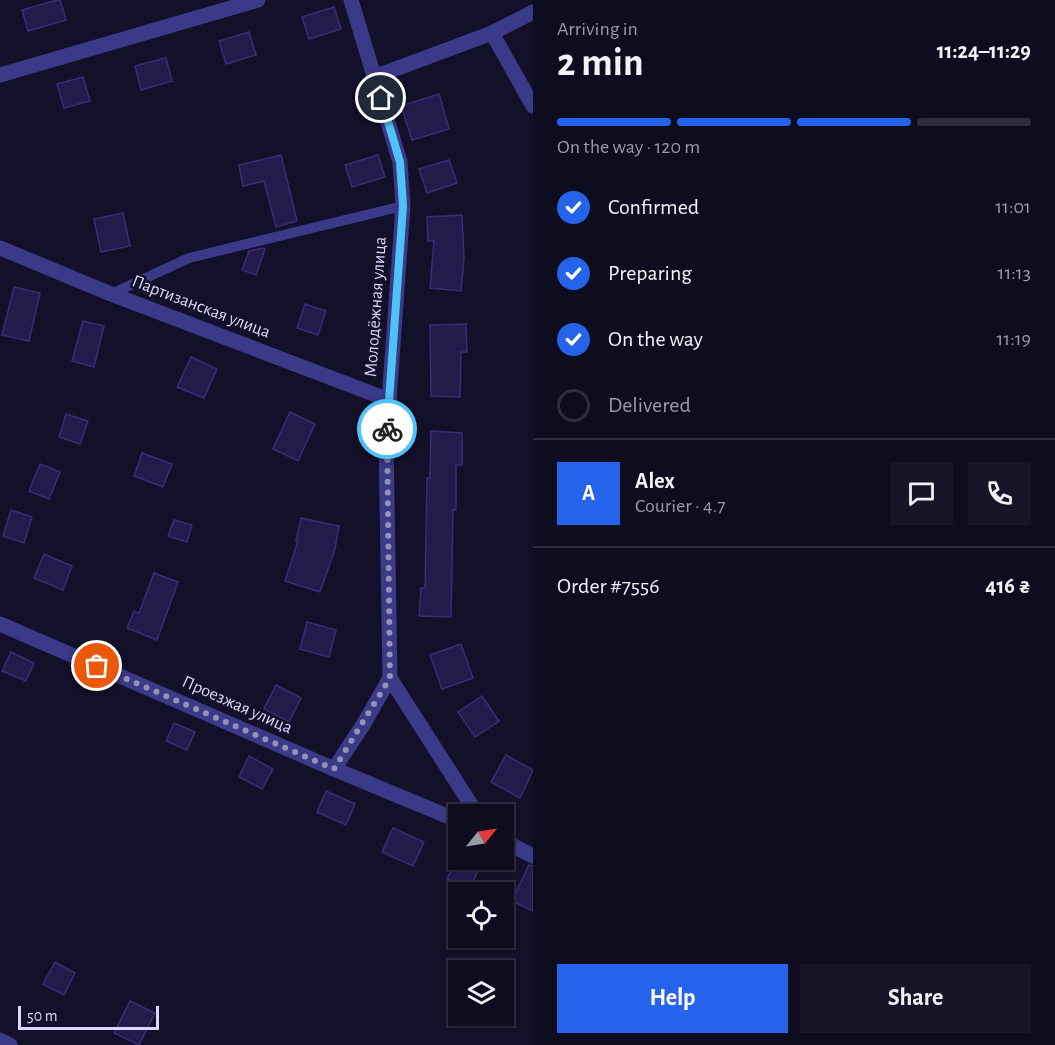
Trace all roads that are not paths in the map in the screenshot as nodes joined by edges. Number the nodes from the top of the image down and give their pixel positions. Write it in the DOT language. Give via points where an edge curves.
graph roads {
  1 [pos="258,0"];
  2 [pos="351,0"];
  3 [pos="533,12"];
  4 [pos="492,33"];
  5 [pos="0,75"];
  6 [pos="374,77"];
  7 [pos="533,106"];
  8 [pos="403,206"];
  9 [pos="0,248"];
  10 [pos="111,294"];
  11 [pos="389,400"];
  12 [pos="0,624"];
  13 [pos="390,678"];
  14 [pos="334,769"];
  15 [pos="471,804"];
  16 [pos="448,816"];
  17 [pos="514,846"];
  18 [pos="533,856"];
  19 [pos="0,1040"];
  20 [pos="10,1045"];
  1 -- 5 [label="street"];
  2 -- 6 [label="street, Молодёжная улица"];
  3 -- 4 [label="street"];
  4 -- 6 [label="street"];
  4 -- 7 [label="street"];
  6 -- 8 [label="street, Молодёжная улица" via="400,162"];
  8 -- 10 [label="lane" via="189,258"];
  8 -- 11 [label="street, Молодёжная улица"];
  9 -- 10 [label="street, Партизанская улица"];
  10 -- 11 [label="street, Партизанская улица"];
  11 -- 13 [label="street, Молодёжная улица" via="386,442"];
  12 -- 14 [label="street, Проезжая улица"];
  13 -- 14 [label="street"];
  13 -- 15 [label="street"];
  14 -- 16 [label="street, Проезжая улица"];
  17 -- 18 [label="street"];
  19 -- 20 [label="street"];
}
